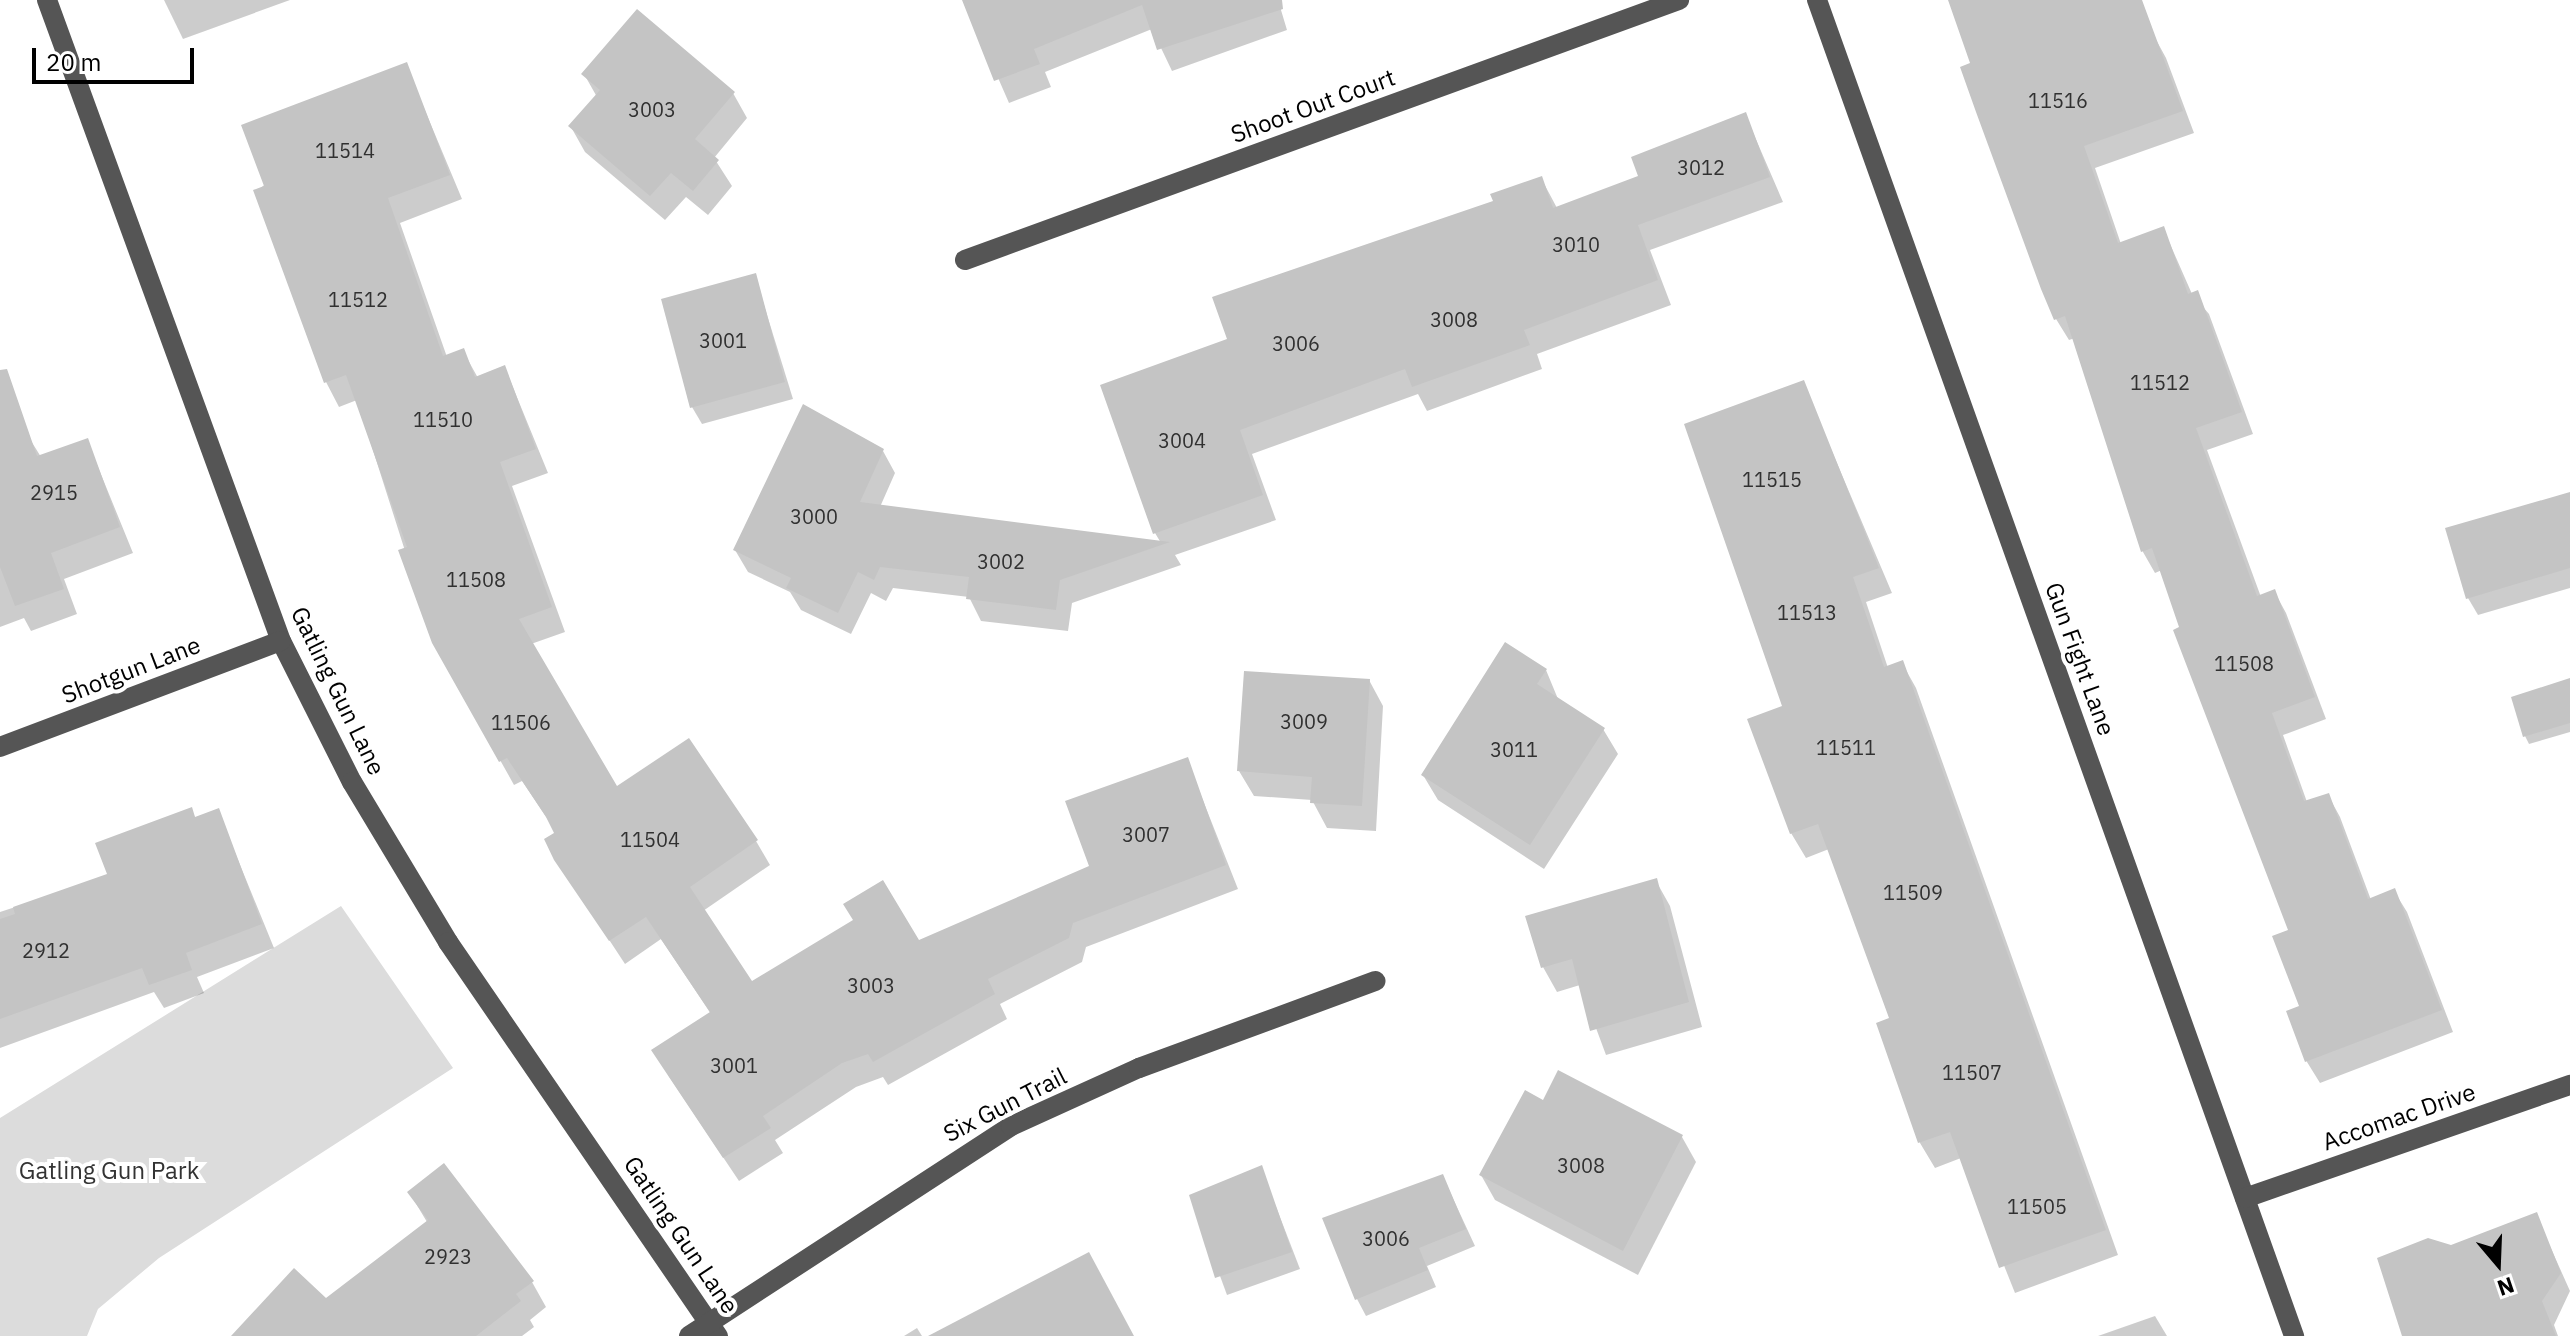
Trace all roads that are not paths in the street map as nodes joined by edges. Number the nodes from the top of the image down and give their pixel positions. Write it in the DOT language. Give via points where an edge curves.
graph roads {
  1 [pos="47,0"];
  2 [pos="1679,0"];
  3 [pos="1817,0"];
  4 [pos="965,260"];
  5 [pos="281,641"];
  6 [pos="0,747"];
  7 [pos="1376,981"];
  8 [pos="2570,1085"];
  9 [pos="2245,1198"];
  10 [pos="713,1328"];
  11 [pos="689,1336"];
  12 [pos="2294,1336"];
  1 -- 5 [label="street, Gatling Gun Lane"];
  2 -- 4 [label="street, Shoot Out Court"];
  3 -- 9 [label="street, Gun Fight Lane"];
  5 -- 6 [label="street, Shotgun Lane"];
  5 -- 10 [label="street, Gatling Gun Lane" via="352,782 448,942"];
  7 -- 10 [label="street, Six Gun Trail" via="1139,1068 1011,1126"];
  8 -- 9 [label="street, Accomac Drive"];
  9 -- 12 [label="street, Gun Fight Lane"];
  10 -- 11 [label="street, Six Gun Trail"];
}
